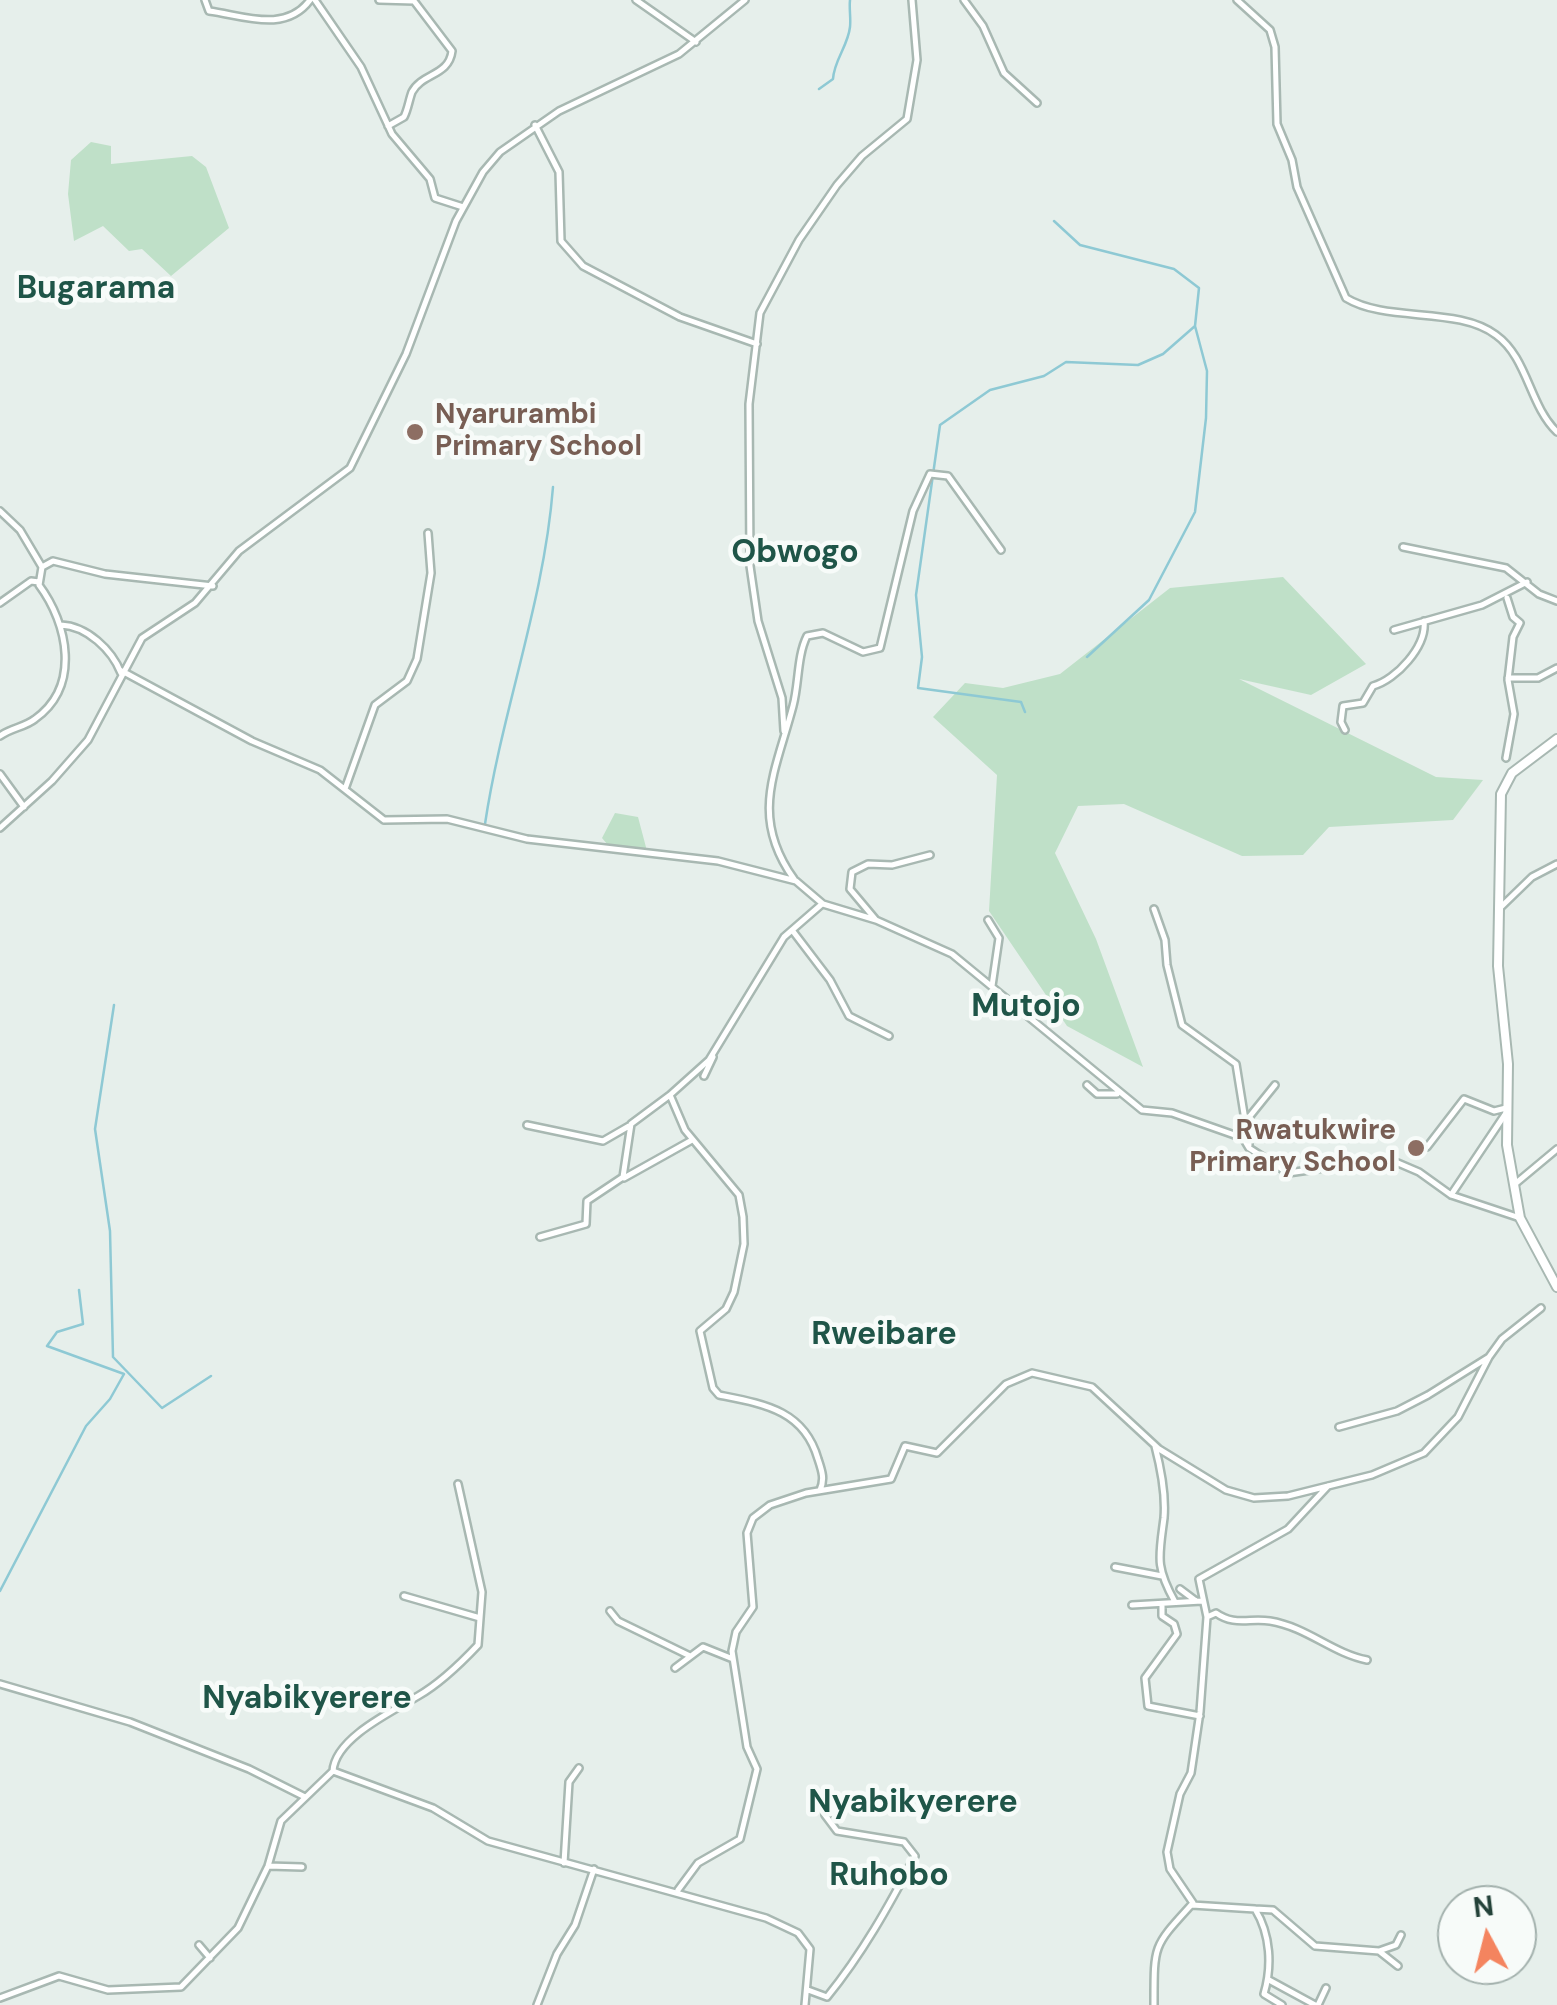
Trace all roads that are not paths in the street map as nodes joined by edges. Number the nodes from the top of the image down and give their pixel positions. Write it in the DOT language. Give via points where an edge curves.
graph roads {
  1 [pos="205,0"];
  2 [pos="312,0"];
  3 [pos="378,0"];
  4 [pos="636,0"];
  5 [pos="745,0"];
  6 [pos="912,0"];
  7 [pos="964,0"];
  8 [pos="1237,0"];
  9 [pos="696,42"];
  10 [pos="1036,103"];
  11 [pos="535,125"];
  12 [pos="388,126"];
  13 [pos="463,207"];
  14 [pos="757,344"];
  15 [pos="1557,432"];
  16 [pos="0,511"];
  17 [pos="428,532"];
  18 [pos="1403,546"];
  19 [pos="1001,550"];
  20 [pos="42,567"];
  21 [pos="40,582"];
  22 [pos="1527,582"];
  23 [pos="213,586"];
  24 [pos="1508,598"];
  25 [pos="1557,600"];
  26 [pos="0,604"];
  27 [pos="1424,620"];
  28 [pos="61,625"];
  29 [pos="1394,630"];
  30 [pos="1557,668"];
  31 [pos="122,673"];
  32 [pos="1508,678"];
  33 [pos="1344,730"];
  34 [pos="784,731"];
  35 [pos="0,736"];
  36 [pos="1557,739"];
  37 [pos="1506,758"];
  38 [pos="0,774"];
  39 [pos="346,789"];
  40 [pos="24,808"];
  41 [pos="0,828"];
  42 [pos="930,856"];
  43 [pos="1557,864"];
  44 [pos="796,881"];
  45 [pos="823,904"];
  46 [pos="1154,909"];
  47 [pos="1499,910"];
  48 [pos="876,920"];
  49 [pos="988,920"];
  50 [pos="792,930"];
  51 [pos="992,986"];
  52 [pos="890,1036"];
  53 [pos="712,1056"];
  54 [pos="704,1076"];
  55 [pos="1087,1085"];
  56 [pos="1275,1085"];
  57 [pos="1120,1094"];
  58 [pos="670,1095"];
  59 [pos="1509,1106"];
  60 [pos="1246,1121"];
  61 [pos="528,1124"];
  62 [pos="631,1124"];
  63 [pos="694,1140"];
  64 [pos="1427,1146"];
  65 [pos="1249,1148"];
  66 [pos="1557,1149"];
  67 [pos="621,1179"];
  68 [pos="1513,1186"];
  69 [pos="1452,1196"];
  70 [pos="1520,1218"];
  71 [pos="540,1237"];
  72 [pos="1557,1287"];
  73 [pos="1541,1308"];
  74 [pos="1489,1357"];
  75 [pos="1339,1428"];
  76 [pos="1155,1445"];
  77 [pos="458,1484"];
  78 [pos="1329,1486"];
  79 [pos="818,1492"];
  80 [pos="1115,1566"];
  81 [pos="1162,1576"];
  82 [pos="1180,1588"];
  83 [pos="404,1596"];
  84 [pos="1199,1601"];
  85 [pos="1175,1602"];
  86 [pos="1162,1604"];
  87 [pos="1132,1605"];
  88 [pos="610,1611"];
  89 [pos="1207,1616"];
  90 [pos="480,1618"];
  91 [pos="690,1656"];
  92 [pos="733,1658"];
  93 [pos="1368,1660"];
  94 [pos="676,1668"];
  95 [pos="0,1684"];
  96 [pos="1200,1716"];
  97 [pos="578,1768"];
  98 [pos="332,1771"];
  99 [pos="304,1797"];
  100 [pos="825,1816"];
  101 [pos="564,1863"];
  102 [pos="268,1866"];
  103 [pos="302,1867"];
  104 [pos="594,1869"];
  105 [pos="678,1890"];
  106 [pos="1192,1905"];
  107 [pos="1255,1910"];
  108 [pos="1401,1935"];
  109 [pos="199,1945"];
  110 [pos="1379,1951"];
  111 [pos="210,1958"];
  112 [pos="1398,1966"];
  113 [pos="1269,1980"];
  114 [pos="1326,1988"];
  115 [pos="808,1990"];
  116 [pos="0,1998"];
  117 [pos="537,2005"];
  118 [pos="806,2005"];
  119 [pos="1154,2005"];
  120 [pos="1282,2005"];
  121 [pos="1317,2005"];
  1 -- 2 [label="street" via="210,11 258,22"];
  2 -- 12 [label="street" via="361,67"];
  3 -- 12 [label="street" via="414,1 452,51 436,76 416,87 404,117"];
  4 -- 9 [label="street"];
  5 -- 9 [label="street"];
  6 -- 14 [label="street" via="917,60 907,119 862,156 815,215 764,303"];
  7 -- 10 [label="street" via="1004,73"];
  8 -- 15 [label="street" via="1270,30 1277,124 1296,186 1346,298 1493,332 1511,346"];
  9 -- 11 [label="street"];
  11 -- 13 [label="street" via="500,152"];
  11 -- 14 [label="street" via="559,172 561,241 583,266 680,317"];
  12 -- 13 [label="street" via="430,179 438,202"];
  13 -- 23 [label="street" via="406,354 350,468 239,551"];
  14 -- 34 [label="street" via="749,404 750,566"];
  16 -- 20 [label="street"];
  17 -- 39 [label="street" via="431,573 417,659 407,681 375,705"];
  18 -- 22 [label="street" via="1506,568"];
  19 -- 34 [label="street" via="948,476 928,476 913,511 883,642 863,652 823,633 807,636"];
  20 -- 21 [label="street"];
  20 -- 23 [label="street" via="53,561"];
  21 -- 26 [label="street" via="30,581"];
  21 -- 28 [label="street"];
  22 -- 25 [label="street"];
  22 -- 27 [label="street" via="1482,604"];
  23 -- 31 [label="street" via="154,626"];
  24 -- 32 [label="street" via="1520,623"];
  27 -- 29 [label="street"];
  27 -- 33 [label="street" via="1418,649 1389,681 1373,686 1363,703 1344,706"];
  28 -- 31 [label="street" via="78,628 104,647"];
  28 -- 35 [label="street" via="61,686 33,722"];
  30 -- 32 [label="street" via="1538,678"];
  31 -- 39 [label="street"];
  31 -- 40 [label="street" via="88,740"];
  32 -- 37 [label="street" via="1514,714"];
  34 -- 44 [label="street" via="770,784 770,828 779,858"];
  36 -- 47 [label="street" via="1503,785"];
  38 -- 40 [label="street"];
  39 -- 44 [label="street" via="370,813 394,822 448,819 508,836 718,862"];
  40 -- 41 [label="street"];
  42 -- 48 [label="street" via="852,872 850,889"];
  43 -- 47 [label="street" via="1524,882"];
  44 -- 45 [label="street"];
  45 -- 48 [label="street"];
  45 -- 50 [label="street"];
  46 -- 60 [label="street" via="1182,1025 1236,1064"];
  47 -- 59 [label="street"];
  48 -- 51 [label="street" via="952,954"];
  49 -- 51 [label="street" via="999,938"];
  50 -- 52 [label="street" via="848,1016"];
  50 -- 53 [label="street"];
  51 -- 57 [label="street"];
  53 -- 54 [label="street"];
  53 -- 58 [label="street"];
  55 -- 57 [label="street" via="1097,1094"];
  56 -- 60 [label="street"];
  57 -- 65 [label="street" via="1142,1110 1242,1138"];
  58 -- 62 [label="street"];
  58 -- 63 [label="street"];
  59 -- 64 [label="street" via="1494,1111 1464,1099"];
  59 -- 68 [label="street"];
  59 -- 69 [label="street"];
  60 -- 65 [label="street"];
  61 -- 62 [label="street" via="604,1141"];
  62 -- 67 [label="street"];
  63 -- 67 [label="street"];
  63 -- 79 [label="street" via="739,1196 744,1217 734,1292 726,1309 700,1331 713,1388 800,1422 822,1472"];
  65 -- 69 [label="street" via="1288,1173 1398,1163"];
  66 -- 68 [label="street"];
  67 -- 71 [label="street" via="587,1201 582,1227"];
  68 -- 70 [label="street"];
  69 -- 70 [label="street"];
  70 -- 72 [label="street"];
  73 -- 74 [label="street"];
  74 -- 75 [label="street" via="1397,1410"];
  74 -- 78 [label="street" via="1458,1417 1428,1450 1399,1466"];
  76 -- 78 [label="street" via="1246,1497"];
  76 -- 79 [label="street" via="1092,1387 1024,1373 936,1453 909,1444 891,1479"];
  76 -- 81 [label="street" via="1163,1474 1157,1548"];
  77 -- 90 [label="street" via="482,1592"];
  78 -- 84 [label="street" via="1288,1529 1201,1575"];
  79 -- 92 [label="street" via="770,1505 753,1518 747,1532 753,1607 736,1632"];
  80 -- 81 [label="street"];
  81 -- 85 [label="street"];
  82 -- 84 [label="street"];
  83 -- 90 [label="street"];
  84 -- 85 [label="street"];
  84 -- 89 [label="street"];
  85 -- 86 [label="street"];
  86 -- 87 [label="street"];
  86 -- 96 [label="street" via="1162,1616 1177,1634 1145,1678 1148,1706"];
  88 -- 91 [label="street"];
  89 -- 93 [label="street" via="1271,1621 1342,1655"];
  89 -- 96 [label="street"];
  90 -- 98 [label="street" via="477,1648 420,1695 382,1714 336,1758"];
  91 -- 92 [label="street" via="703,1647"];
  91 -- 94 [label="street"];
  92 -- 105 [label="street" via="756,1774 740,1838 698,1863"];
  95 -- 99 [label="street" via="130,1722"];
  96 -- 106 [label="street" via="1191,1773 1166,1852"];
  97 -- 101 [label="street" via="569,1782"];
  98 -- 99 [label="street"];
  98 -- 101 [label="street" via="433,1808 488,1841"];
  99 -- 102 [label="street" via="281,1821"];
  100 -- 115 [label="street" via="836,1830 904,1842 915,1856 849,1970 826,1998"];
  101 -- 104 [label="street"];
  102 -- 103 [label="street"];
  102 -- 111 [label="street" via="238,1928"];
  104 -- 105 [label="street"];
  104 -- 117 [label="street"];
  105 -- 115 [label="street" via="798,1934 810,1949"];
  106 -- 107 [label="street"];
  106 -- 119 [label="street" via="1157,1945"];
  107 -- 110 [label="street" via="1273,1910 1314,1946"];
  107 -- 113 [label="street" via="1268,1938"];
  108 -- 110 [label="street" via="1396,1945"];
  109 -- 111 [label="street"];
  110 -- 112 [label="street"];
  111 -- 116 [label="street" via="181,1986 108,1990 59,1976"];
  113 -- 120 [label="street" via="1264,1994"];
  113 -- 121 [label="street"];
  114 -- 121 [label="street"];
  115 -- 118 [label="street"];
}
